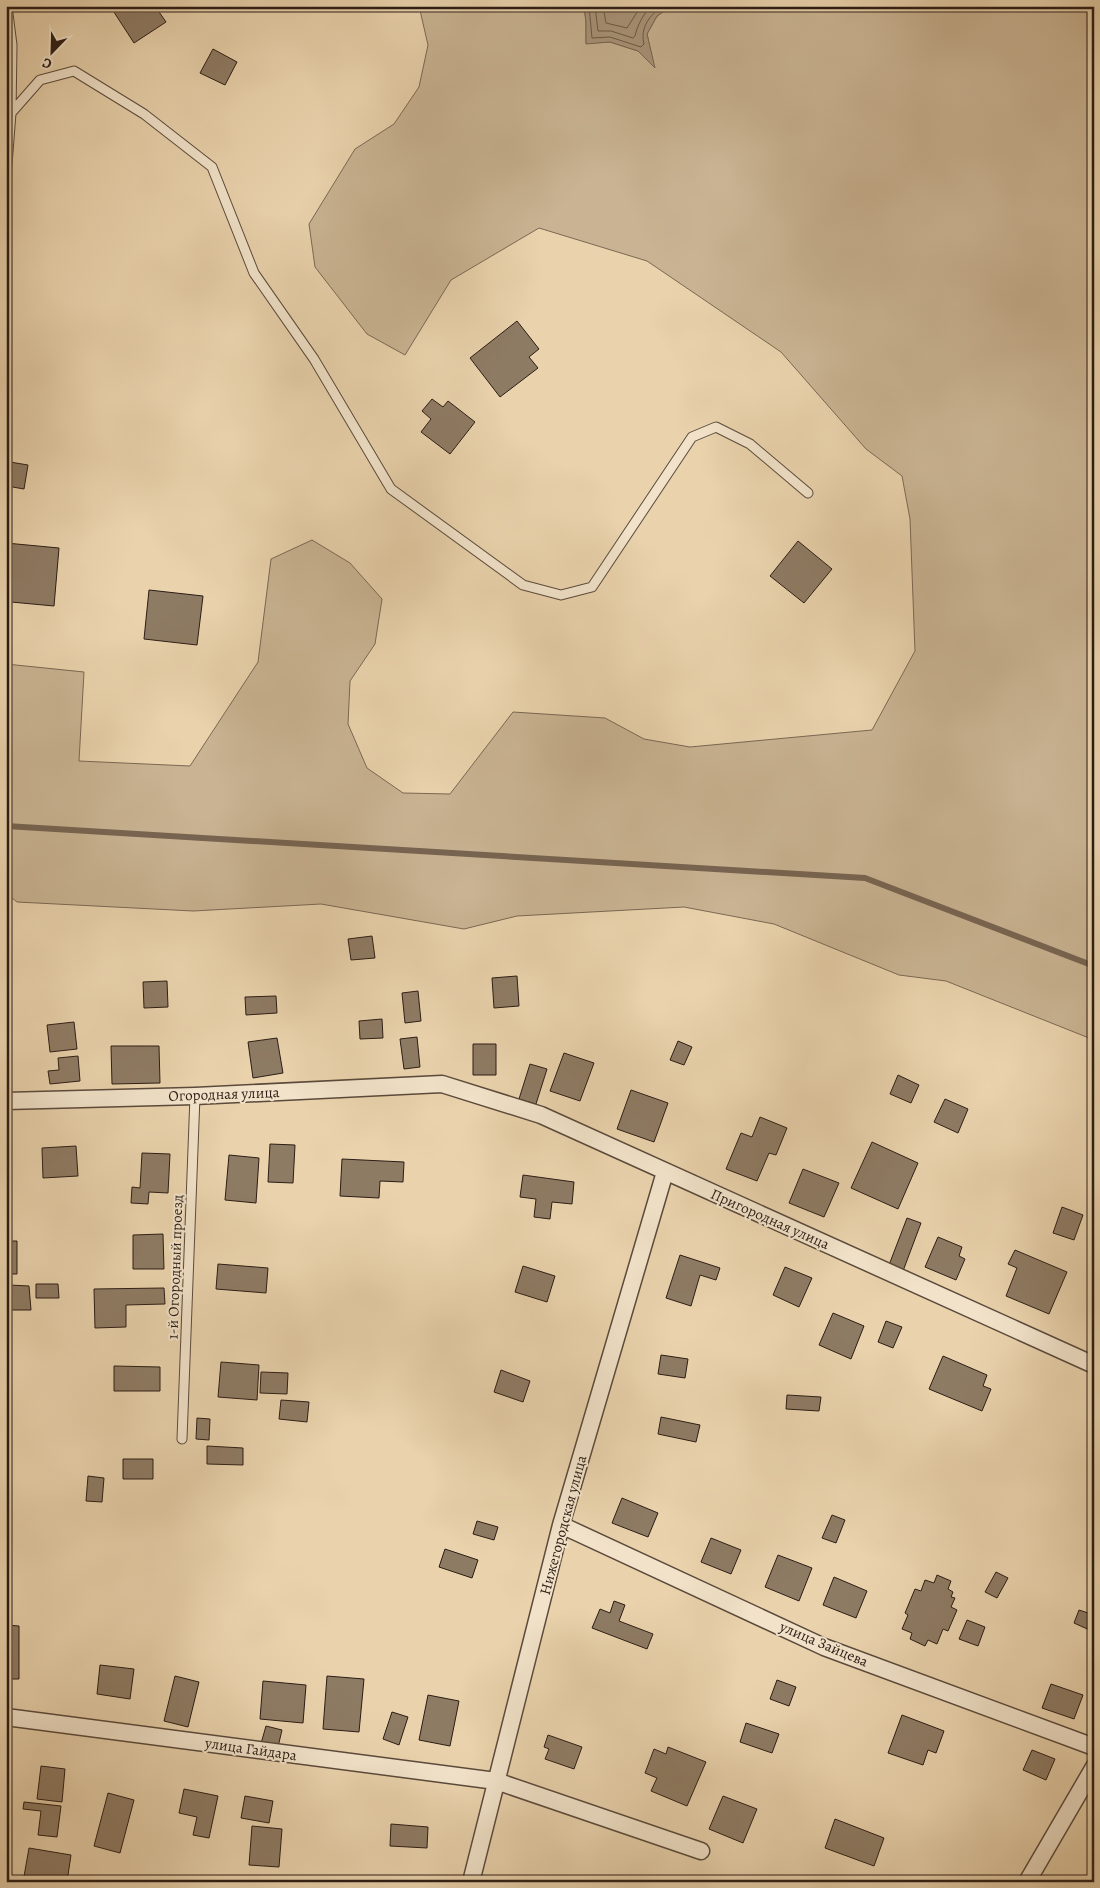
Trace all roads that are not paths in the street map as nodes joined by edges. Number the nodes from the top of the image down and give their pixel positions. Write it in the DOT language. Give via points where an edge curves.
graph roads {
  1 [pos="7,6"];
  2 [pos="11,113"];
  3 [pos="6,178"];
  4 [pos="808,492"];
  5 [pos="442,1084"];
  6 [pos="195,1096"];
  7 [pos="6,1101"];
  8 [pos="664,1172"];
  9 [pos="1094,1365"];
  10 [pos="182,1438"];
  11 [pos="561,1525"];
  12 [pos="6,1717"];
  13 [pos="1094,1746"];
  14 [pos="1094,1767"];
  15 [pos="496,1781"];
  16 [pos="701,1851"];
  17 [pos="471,1882"];
  18 [pos="1027,1882"];
  1 -- 2 [label="lane" via="12,46"];
  2 -- 3 [label="lane"];
  2 -- 4 [label="lane" via="40,80 74,71 144,114 212,167 254,273 314,359 391,489 523,585 561,595 592,588 692,437 716,427 750,444"];
  5 -- 6 [label="street, Огородная улица"];
  5 -- 8 [label="street, Пригородная улица" via="541,1115"];
  6 -- 7 [label="street, Огородная улица"];
  6 -- 10 [label="lane, 1-й Огородный проезд"];
  8 -- 9 [label="street, Пригородная улица"];
  8 -- 11 [label="street, Нижегородская улица"];
  11 -- 13 [label="street, улица Зайцева" via="824,1647"];
  11 -- 15 [label="street, Нижегородская улица"];
  12 -- 15 [label="street, улица Гайдара"];
  14 -- 18 [label="street"];
  15 -- 16 [label="street, улица Гайдара"];
  15 -- 17 [label="street, Нижегородская улица"];
}
